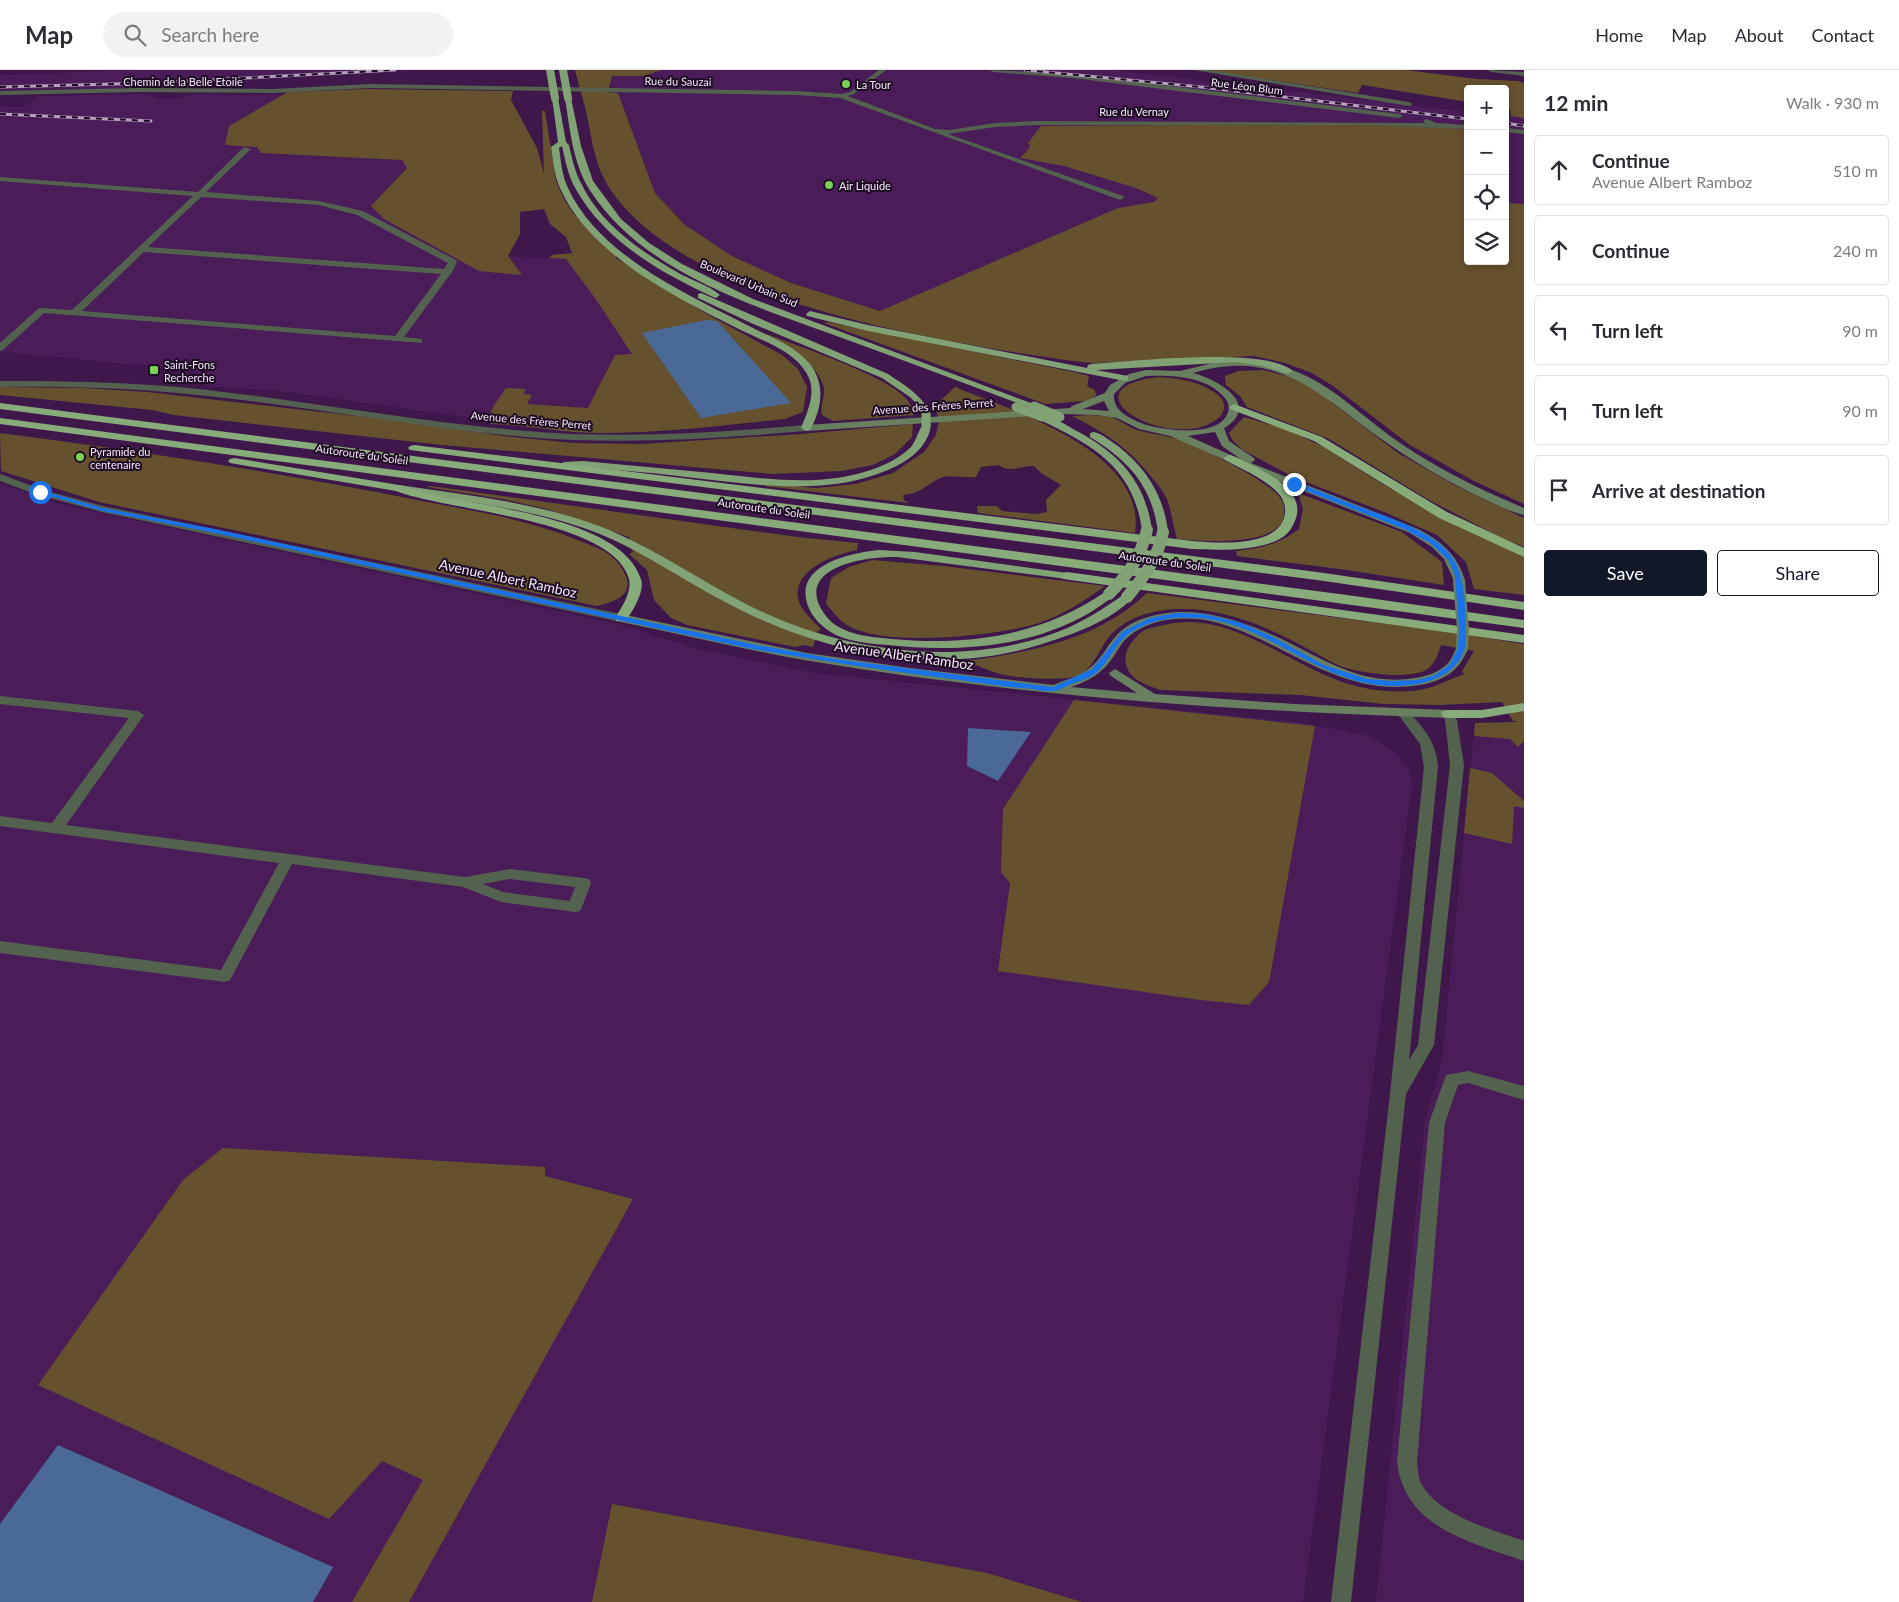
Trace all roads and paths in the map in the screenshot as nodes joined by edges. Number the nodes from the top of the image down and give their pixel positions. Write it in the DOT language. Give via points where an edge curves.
graph roads {
  1 [pos="550,70"];
  2 [pos="563,70"];
  3 [pos="884,70"];
  4 [pos="993,70"];
  5 [pos="1197,70"];
  6 [pos="1491,70"];
  7 [pos="1524,74"];
  8 [pos="516,87"];
  9 [pos="0,93"];
  10 [pos="841,96"];
  11 [pos="1409,104"];
  12 [pos="1434,125"];
  13 [pos="1464,127"];
  14 [pos="1509,130"];
  15 [pos="934,132"];
  16 [pos="1524,132"];
  17 [pos="562,143"];
  18 [pos="247,149"];
  19 [pos="0,179"];
  20 [pos="200,193"];
  21 [pos="1120,198"];
  22 [pos="141,249"];
  23 [pos="448,272"];
  24 [pos="717,285"];
  25 [pos="74,313"];
  26 [pos="398,339"];
  27 [pos="418,341"];
  28 [pos="0,348"];
  29 [pos="1231,365"];
  30 [pos="1056,366"];
  31 [pos="1288,371"];
  32 [pos="1180,374"];
  33 [pos="1125,378"];
  34 [pos="0,384"];
  35 [pos="1215,385"];
  36 [pos="1109,394"];
  37 [pos="0,406"];
  38 [pos="1234,407"];
  39 [pos="1061,414"];
  40 [pos="1121,416"];
  41 [pos="1042,417"];
  42 [pos="0,421"];
  43 [pos="132,421"];
  44 [pos="1219,427"];
  45 [pos="806,428"];
  46 [pos="1172,433"];
  47 [pos="124,437"];
  48 [pos="1229,458"];
  49 [pos="564,465"];
  50 [pos="1274,475"];
  51 [pos="0,477"];
  52 [pos="399,488"];
  53 [pos="1524,512"];
  54 [pos="1147,530"];
  55 [pos="1524,553"];
  56 [pos="1067,576"];
  57 [pos="1524,606"];
  58 [pos="620,618"];
  59 [pos="1524,624"];
  60 [pos="1524,639"];
  61 [pos="1111,652"];
  62 [pos="1094,671"];
  63 [pos="1115,673"];
  64 [pos="1054,689"];
  65 [pos="1094,692"];
  66 [pos="1107,694"];
  67 [pos="1152,697"];
  68 [pos="0,700"];
  69 [pos="1524,707"];
  70 [pos="1403,713"];
  71 [pos="1448,714"];
  72 [pos="0,822"];
  73 [pos="56,828"];
  74 [pos="288,859"];
  75 [pos="465,882"];
  76 [pos="0,947"];
  77 [pos="1524,1093"];
  78 [pos="1398,1094"];
  79 [pos="1524,1551"];
  80 [pos="1341,1602"];
  1 -- 17 [label="highway, bridge"];
  2 -- 24 [label="highway, Boulevard Urbain Sud, bridge" via="582,163 590,184 602,201 642,240"];
  3 -- 10 [label="street" via="852,94"];
  4 -- 12 [label="street, Rue Léon Blum" via="1072,76 1418,118"];
  5 -- 11 [label="street"];
  6 -- 7 [label="street"];
  8 -- 9 [label="street, Chemin de la Belle Etoile" via="370,83 273,91"];
  8 -- 10 [label="street, Rue du Sauzai"];
  10 -- 15 [label="street, Rue du Vernay"];
  12 -- 13 [label="street, Rue Léon Blum"];
  12 -- 15 [label="street, Rue du Vernay" via="1359,122 1037,123"];
  14 -- 16 [label="street"];
  15 -- 21 [label="street"];
  17 -- 41 [label="highway, bridge" via="578,186 597,212 630,244 669,270 754,310"];
  17 -- 45 [label="highway" via="555,147 564,187 583,217 607,242 654,277 776,343 807,368 816,390"];
  17 -- 49 [label="highway" via="565,169 579,199 630,252 704,298 893,380 917,399 926,420 924,435 914,450 893,464 861,476 828,481 775,481"];
  18 -- 20 [label="street"];
  19 -- 20 [label="street"];
  20 -- 22 [label="street"];
  20 -- 23 [label="street" via="318,203 360,213 454,262"];
  22 -- 23 [label="street"];
  22 -- 25 [label="street"];
  23 -- 26 [label="street"];
  24 -- 30 [label="highway" via="833,320"];
  24 -- 39 [label="highway, Boulevard Urbain Sud, bridge" via="773,309"];
  25 -- 26 [label="street"];
  25 -- 28 [label="street" via="42,310"];
  26 -- 27 [label="street"];
  29 -- 31 [label="main road" via="1256,365"];
  29 -- 32 [label="main road"];
  29 -- 35 [label="main road" via="1217,374"];
  30 -- 31 [label="highway" via="1236,359 1265,363"];
  30 -- 33 [label="highway"];
  31 -- 53 [label="main road" via="1309,379 1418,459 1478,492"];
  32 -- 33 [label="main road" via="1146,373"];
  32 -- 35 [label="main road"];
  33 -- 36 [label="main road" via="1112,387"];
  34 -- 45 [label="street, Avenue des Frères Perret" via="152,387 498,431 563,436 668,437"];
  35 -- 38 [label="main road" via="1228,396"];
  36 -- 39 [label="main road"];
  36 -- 40 [label="main road" via="1111,406"];
  37 -- 43 [label="highway, Autoroute du Soleil"];
  38 -- 44 [label="main road" via="1231,418"];
  38 -- 55 [label="highway" via="1318,439 1444,515"];
  39 -- 40 [label="main road" via="1090,412"];
  39 -- 45 [label="main road, Avenue des Frères Perret"];
  39 -- 52 [label="highway, Boulevard Urbain Sud, bridge" via="1118,450 1146,480 1160,511 1163,532 1159,551 1150,569 1127,596 1105,614 1057,636 982,652 930,654 863,649 822,639 772,621 719,595 647,552 576,522 504,504"];
  40 -- 46 [label="main road" via="1140,426"];
  41 -- 54 [label="highway" via="1091,443 1124,472 1143,502"];
  42 -- 47 [label="highway, Autoroute du Soleil"];
  43 -- 49 [label="highway" via="165,419"];
  43 -- 57 [label="highway, Autoroute du Soleil"];
  44 -- 46 [label="main road"];
  44 -- 50 [label="main road" via="1221,439 1227,445"];
  46 -- 48 [label="main road"];
  47 -- 52 [label="highway" via="148,448"];
  47 -- 59 [label="highway, Autoroute du Soleil"];
  48 -- 49 [label="highway" via="1269,480 1287,496 1292,508 1291,519 1281,532 1266,540 1241,546 1192,545"];
  48 -- 50 [label="main road"];
  50 -- 61 [label="main road, bridge" via="1398,524 1421,535 1449,557 1458,581 1463,636 1462,648 1453,666 1433,678 1408,683 1352,678 1236,624 1185,615 1160,617 1138,625 1121,637"];
  51 -- 58 [label="street, Avenue Albert Ramboz" via="102,509"];
  52 -- 58 [label="highway" via="414,494 544,521 610,548 626,561 635,580 633,598"];
  54 -- 56 [label="highway, bridge" via="1138,559 1109,594 1074,616 1027,633 979,642 928,644 884,641 841,633 821,618 811,596 815,579 833,564 879,553 911,554"];
  56 -- 60 [label="highway"];
  58 -- 64 [label="main road, Avenue Albert Ramboz" via="815,658"];
  61 -- 62 [label="main road"];
  61 -- 63 [label="main road"];
  62 -- 64 [label="main road"];
  62 -- 65 [label="main road"];
  63 -- 66 [label="main road"];
  63 -- 67 [label="main road"];
  64 -- 65 [label="main road, Avenue Albert Ramboz"];
  65 -- 66 [label="main road, Avenue Albert Ramboz"];
  66 -- 67 [label="main road, Avenue Albert Ramboz"];
  67 -- 70 [label="main road, Avenue Albert Ramboz"];
  68 -- 73 [label="street" via="138,714"];
  69 -- 71 [label="highway" via="1482,714"];
  70 -- 71 [label="main road, Avenue Albert Ramboz"];
  70 -- 78 [label="street" via="1429,744 1432,755"];
  71 -- 78 [label="street" via="1457,765 1426,1045"];
  72 -- 73 [label="street"];
  73 -- 74 [label="street"];
  74 -- 75 [label="street"];
  74 -- 76 [label="street" via="225,976"];
  75 -- 75 [label="street" via="501,897 575,907 584,883 510,874"];
  77 -- 79 [label="street" via="1468,1078 1452,1080 1446,1094 1437,1123 1407,1462 1412,1486 1426,1506 1462,1529"];
  78 -- 80 [label="street"];
}
